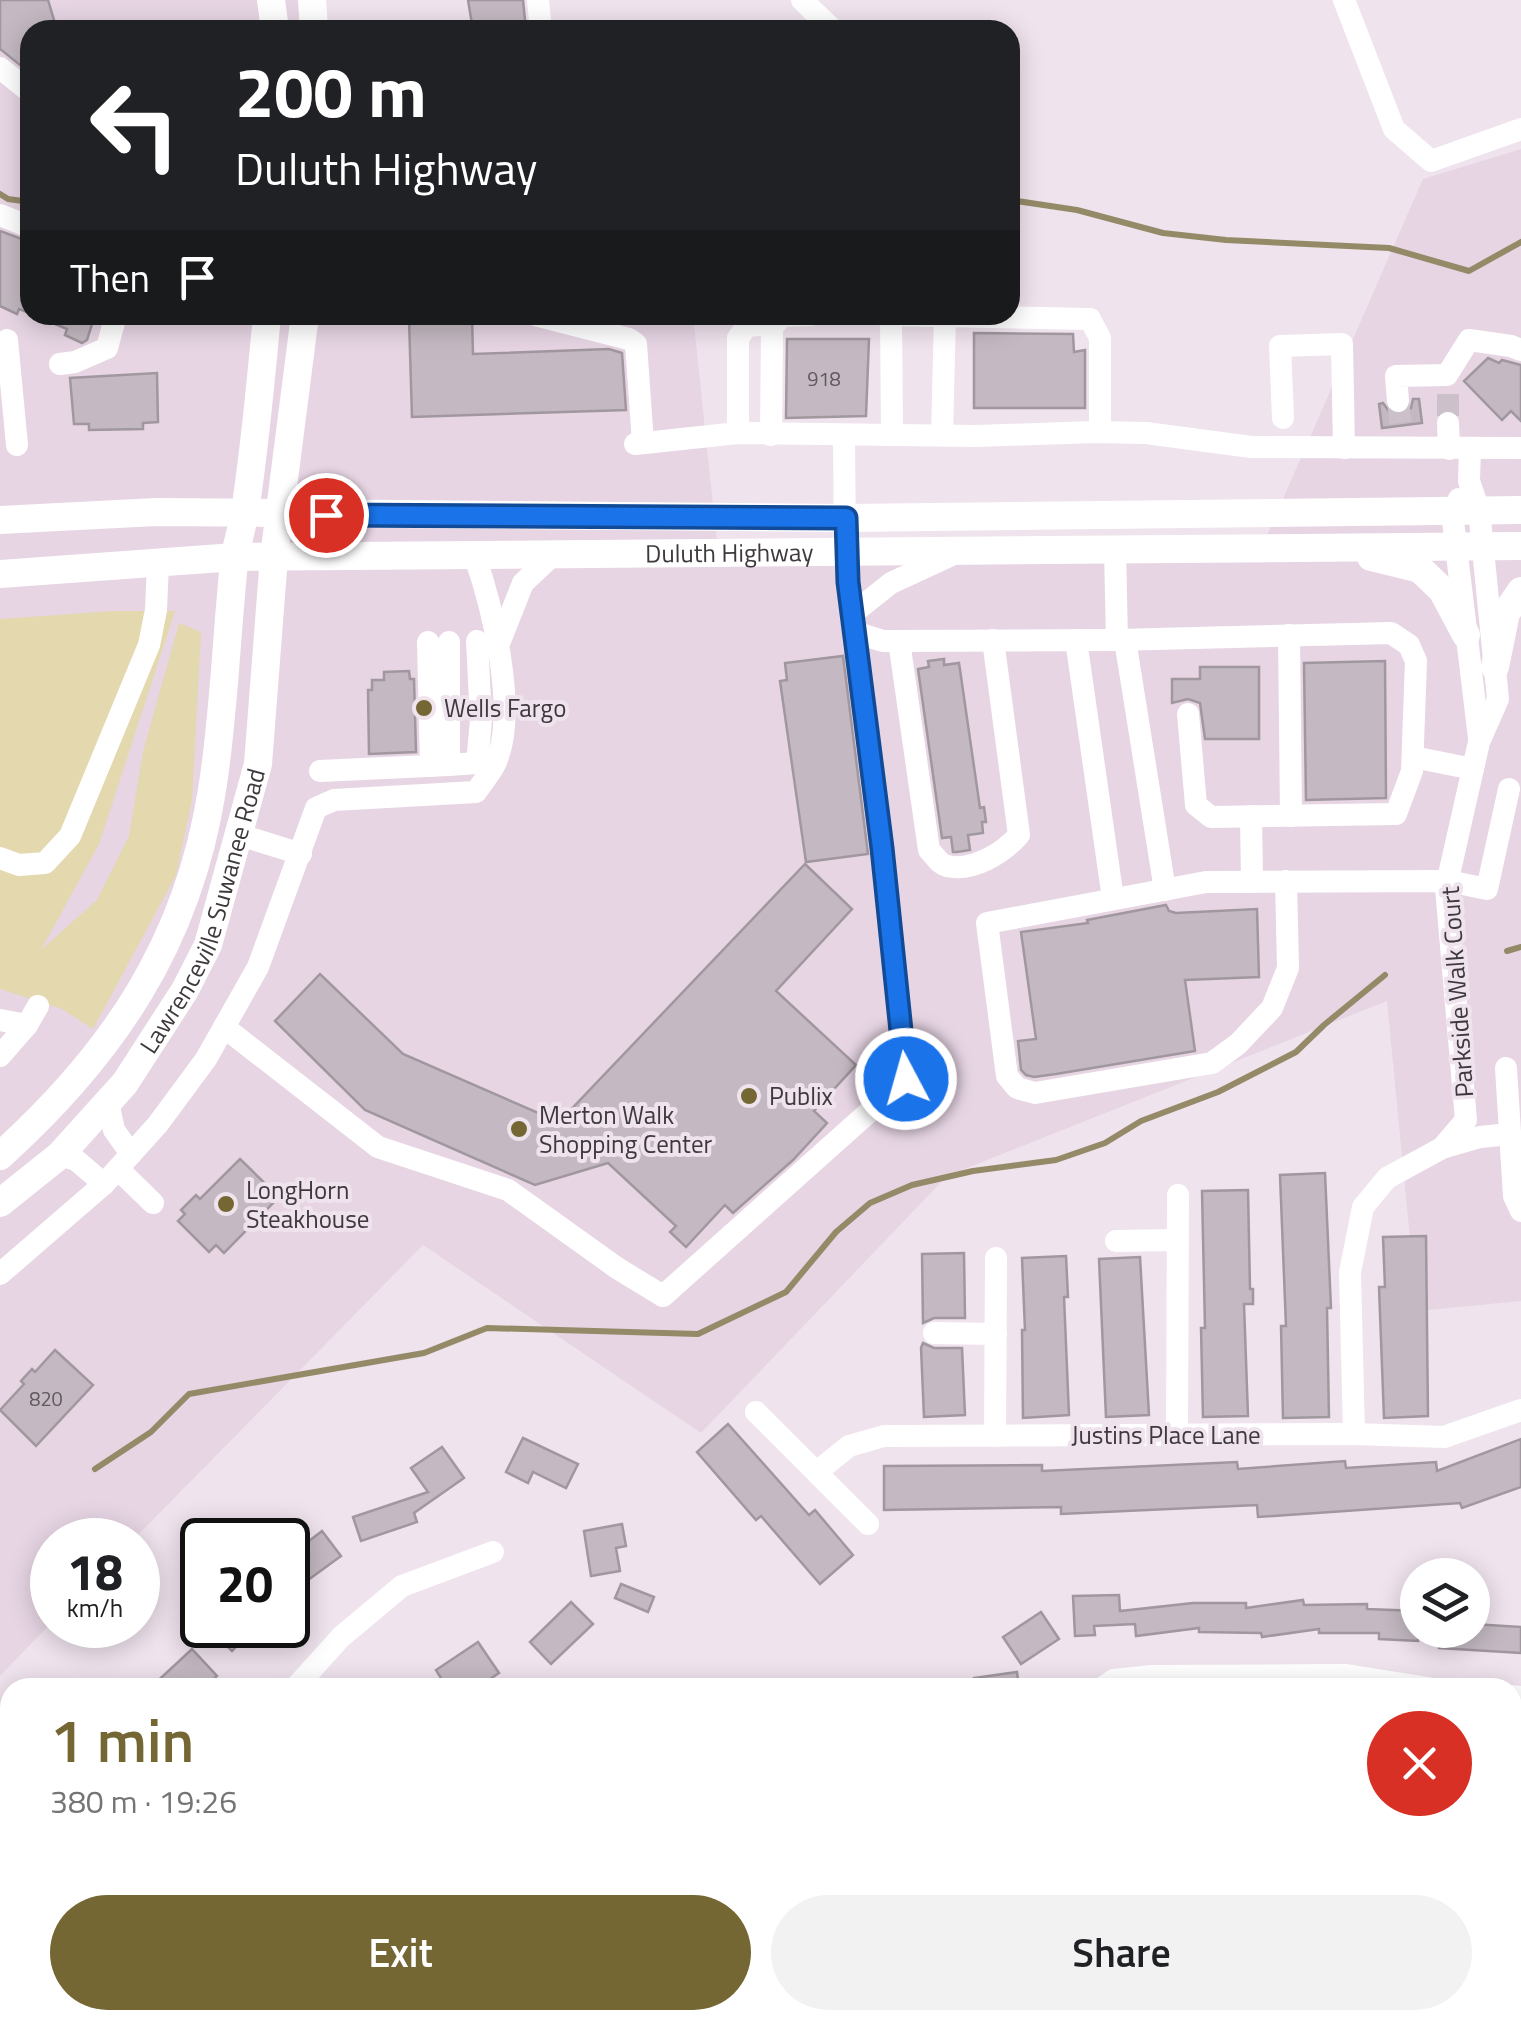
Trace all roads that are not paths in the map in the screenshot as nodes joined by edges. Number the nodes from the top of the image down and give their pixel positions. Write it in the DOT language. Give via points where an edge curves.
graph roads {
  1 [pos="1344,0"];
  2 [pos="0,68"];
  3 [pos="20,84"];
  4 [pos="1521,129"];
  5 [pos="1020,318"];
  6 [pos="113,325"];
  7 [pos="264,325"];
  8 [pos="304,325"];
  9 [pos="574,325"];
  10 [pos="761,325"];
  11 [pos="774,325"];
  12 [pos="887,325"];
  13 [pos="945,325"];
  14 [pos="7,340"];
  15 [pos="1521,350"];
  16 [pos="60,364"];
  17 [pos="6,401"];
  18 [pos="1398,402"];
  19 [pos="1283,418"];
  20 [pos="1448,422"];
  21 [pos="1100,432"];
  22 [pos="738,433"];
  23 [pos="771,434"];
  24 [pos="844,435"];
  25 [pos="892,435"];
  26 [pos="942,435"];
  27 [pos="17,445"];
  28 [pos="1344,448"];
  29 [pos="1521,448"];
  30 [pos="1459,449"];
  31 [pos="1521,510"];
  32 [pos="1465,511"];
  33 [pos="245,512"];
  34 [pos="279,513"];
  35 [pos="846,518"];
  36 [pos="0,520"];
  37 [pos="1469,546"];
  38 [pos="1521,546"];
  39 [pos="1330,548"];
  40 [pos="1115,550"];
  41 [pos="962,551"];
  42 [pos="845,552"];
  43 [pos="555,553"];
  44 [pos="474,554"];
  45 [pos="234,556"];
  46 [pos="274,557"];
  47 [pos="158,562"];
  48 [pos="0,574"];
  49 [pos="1521,591"];
  50 [pos="853,623"];
  51 [pos="1289,635"];
  52 [pos="1466,635"];
  53 [pos="993,640"];
  54 [pos="1076,640"];
  55 [pos="1121,640"];
  56 [pos="899,641"];
  57 [pos="460,642"];
  58 [pos="1495,667"];
  59 [pos="1188,714"];
  60 [pos="1479,742"];
  61 [pos="1413,757"];
  62 [pos="450,765"];
  63 [pos="320,771"];
  64 [pos="1471,775"];
  65 [pos="1515,789"];
  66 [pos="1251,816"];
  67 [pos="1291,816"];
  68 [pos="240,835"];
  69 [pos="301,854"];
  70 [pos="0,858"];
  71 [pos="1448,881"];
  72 [pos="1252,882"];
  73 [pos="1286,882"];
  74 [pos="1165,890"];
  75 [pos="1113,899"];
  76 [pos="0,1020"];
  77 [pos="224,1027"];
  78 [pos="0,1056"];
  79 [pos="1506,1068"];
  80 [pos="108,1103"];
  81 [pos="1510,1134"];
  82 [pos="1442,1148"];
  83 [pos="60,1154"];
  84 [pos="0,1156"];
  85 [pos="118,1169"];
  86 [pos="1178,1195"];
  87 [pos="0,1203"];
  88 [pos="153,1204"];
  89 [pos="1521,1211"];
  90 [pos="1177,1240"];
  91 [pos="1116,1241"];
  92 [pos="996,1258"];
  93 [pos="0,1274"];
  94 [pos="934,1333"];
  95 [pos="996,1334"];
  96 [pos="1521,1410"];
  97 [pos="756,1412"];
  98 [pos="1354,1434"];
  99 [pos="1177,1435"];
  100 [pos="995,1436"];
  101 [pos="818,1471"];
  102 [pos="868,1524"];
  103 [pos="493,1552"];
  104 [pos="305,1678"];
  105 [pos="1133,1678"];
  106 [pos="1187,1678"];
  107 [pos="1308,1678"];
  108 [pos="1365,1678"];
  1 -- 4 [label="street" via="1394,129 1431,161"];
  2 -- 3 [label="street"];
  5 -- 21 [label="street" via="1090,319 1100,338"];
  6 -- 16 [label="street" via="107,348"];
  7 -- 33 [label="main road, Lawrenceville Suwanee Road"];
  8 -- 34 [label="main road, Lawrenceville Suwanee Road"];
  9 -- 22 [label="street" via="636,344 639,443"];
  10 -- 22 [label="street" via="748,326 738,338"];
  11 -- 23 [label="street"];
  12 -- 25 [label="street"];
  13 -- 26 [label="street"];
  14 -- 17 [label="street"];
  15 -- 18 [label="street" via="1468,340 1448,384 1396,376"];
  17 -- 27 [label="street"];
  19 -- 28 [label="street" via="1280,346 1342,344"];
  20 -- 30 [label="street"];
  21 -- 26 [label="street"];
  21 -- 28 [label="street" via="1251,448"];
  22 -- 23 [label="street"];
  23 -- 24 [label="street"];
  24 -- 25 [label="street"];
  24 -- 35 [label="street"];
  25 -- 26 [label="street"];
  28 -- 30 [label="street" via="1401,437"];
  29 -- 30 [label="street"];
  30 -- 32 [label="street" via="1468,481"];
  31 -- 32 [label="main road, Duluth Highway"];
  32 -- 35 [label="main road, Duluth Highway"];
  32 -- 37 [label="street"];
  33 -- 34 [label="main road, Duluth Highway"];
  33 -- 36 [label="main road, Duluth Highway"];
  33 -- 45 [label="main road, Lawrenceville Suwanee Road"];
  34 -- 35 [label="main road, Duluth Highway"];
  34 -- 46 [label="main road, Lawrenceville Suwanee Road"];
  35 -- 42 [label="street"];
  37 -- 38 [label="main road, Duluth Highway"];
  37 -- 39 [label="main road, Duluth Highway"];
  37 -- 52 [label="street"];
  37 -- 58 [label="street"];
  39 -- 40 [label="main road, Duluth Highway"];
  39 -- 52 [label="main road" via="1420,569 1442,590"];
  40 -- 41 [label="main road, Duluth Highway"];
  40 -- 55 [label="street"];
  41 -- 42 [label="main road, Duluth Highway"];
  41 -- 50 [label="street" via="892,583"];
  42 -- 43 [label="main road, Duluth Highway"];
  42 -- 50 [label="street"];
  43 -- 44 [label="main road, Duluth Highway"];
  43 -- 57 [label="street"];
  44 -- 46 [label="main road, Duluth Highway"];
  44 -- 57 [label="street"];
  45 -- 46 [label="main road, Duluth Highway"];
  45 -- 47 [label="main road, Duluth Highway"];
  45 -- 84 [label="main road, Lawrenceville Suwanee Road" via="212,790 196,868 167,945 102,1051"];
  46 -- 68 [label="main road, Lawrenceville Suwanee Road" via="258,764"];
  47 -- 48 [label="main road, Duluth Highway"];
  47 -- 70 [label="street" via="149,645 70,836 45,862 20,865"];
  49 -- 58 [label="main road" via="1506,613"];
  50 -- 56 [label="street" via="883,641"];
  50 -- 77 [label="street" via="906,1079 663,1296 508,1190 378,1147"];
  51 -- 55 [label="street"];
  51 -- 61 [label="street" via="1391,633 1410,644 1416,661"];
  51 -- 67 [label="street"];
  52 -- 60 [label="street"];
  53 -- 54 [label="street"];
  53 -- 56 [label="street"];
  53 -- 56 [label="street" via="1019,835 994,858 951,867 929,850"];
  54 -- 55 [label="street"];
  54 -- 75 [label="street"];
  55 -- 74 [label="street"];
  57 -- 62 [label="street"];
  57 -- 62 [label="street" via="481,720 477,763"];
  57 -- 69 [label="street" via="503,722 496,764 476,792 334,800 316,808"];
  58 -- 60 [label="street" via="1498,700"];
  59 -- 66 [label="street" via="1196,805 1211,817"];
  60 -- 64 [label="street, Parkside Walk Court"];
  61 -- 64 [label="street"];
  61 -- 67 [label="street" via="1396,814"];
  62 -- 63 [label="street"];
  64 -- 65 [label="street"];
  64 -- 71 [label="street, Parkside Walk Court"];
  65 -- 71 [label="street" via="1487,888"];
  66 -- 67 [label="street"];
  66 -- 72 [label="street"];
  68 -- 69 [label="street"];
  68 -- 80 [label="main road, Lawrenceville Suwanee Road" via="208,945 158,1034"];
  69 -- 77 [label="street" via="258,967"];
  71 -- 73 [label="street"];
  71 -- 82 [label="street, Parkside Walk Court" via="1466,1120"];
  72 -- 73 [label="street"];
  72 -- 74 [label="street"];
  73 -- 75 [label="street" via="1288,968 1272,1008 1238,1044 1212,1062 1035,1093 1017,1088 1008,1076 987,923"];
  74 -- 75 [label="street"];
  76 -- 78 [label="street" via="33,1015"];
  77 -- 85 [label="street"];
  79 -- 81 [label="street"];
  80 -- 83 [label="main road, Lawrenceville Suwanee Road"];
  80 -- 85 [label="street"];
  81 -- 82 [label="street"];
  81 -- 89 [label="street"];
  82 -- 98 [label="street" via="1387,1178 1362,1207 1350,1272"];
  83 -- 85 [label="street"];
  83 -- 87 [label="main road, Lawrenceville Suwanee Road"];
  85 -- 88 [label="street"];
  85 -- 93 [label="street"];
  86 -- 90 [label="street"];
  90 -- 91 [label="street"];
  90 -- 99 [label="street"];
  92 -- 95 [label="street"];
  94 -- 95 [label="street"];
  95 -- 100 [label="street"];
  96 -- 98 [label="street, Justins Place Lane" via="1444,1437"];
  97 -- 101 [label="street"];
  98 -- 99 [label="street, Justins Place Lane"];
  99 -- 100 [label="street, Justins Place Lane"];
  100 -- 101 [label="street, Justins Place Lane" via="884,1436 849,1446"];
  101 -- 102 [label="street"];
  103 -- 104 [label="street" via="402,1586"];
  105 -- 106 [label="street"];
  107 -- 108 [label="street"];
}
